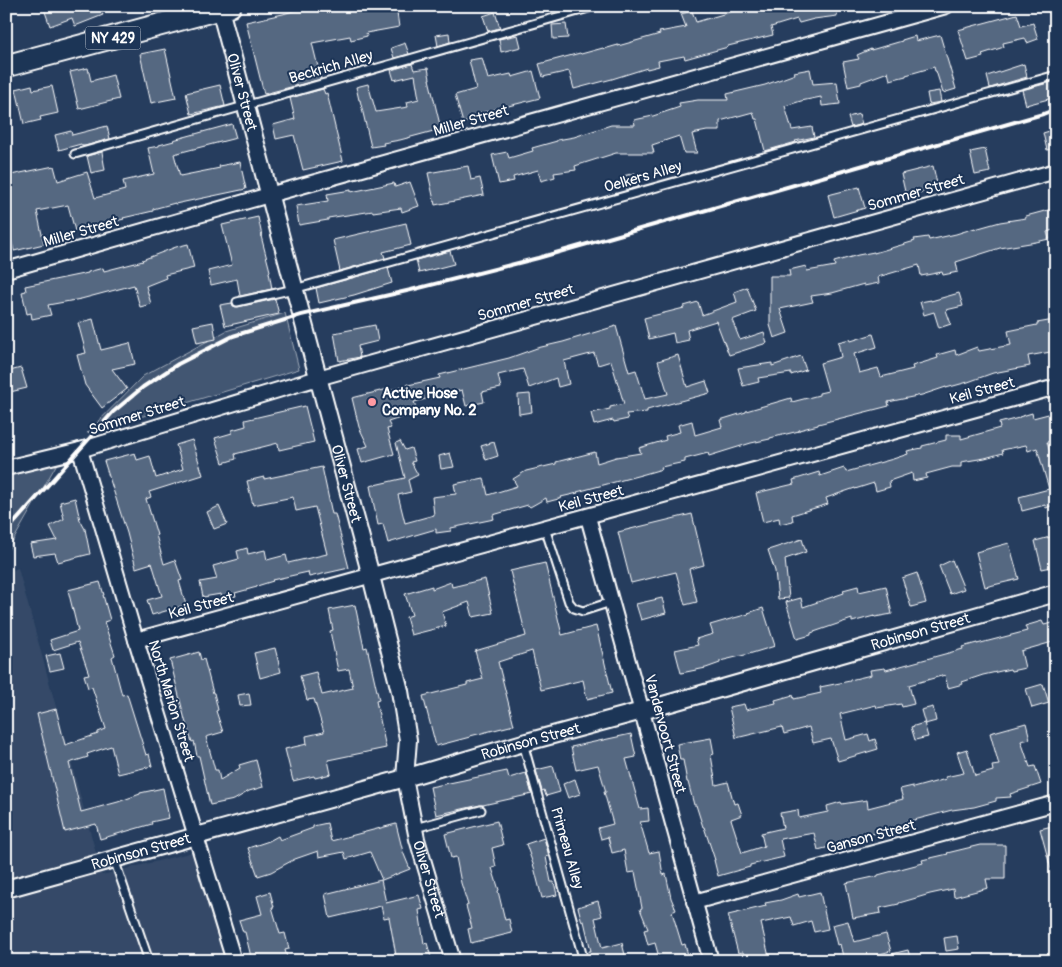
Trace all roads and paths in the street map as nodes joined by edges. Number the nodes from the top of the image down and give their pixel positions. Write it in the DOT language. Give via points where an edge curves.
graph roads {
  1 [pos="596,6"];
  2 [pos="946,6"];
  3 [pos="225,8"];
  4 [pos="6,66"];
  5 [pos="1056,75"];
  6 [pos="245,105"];
  7 [pos="75,154"];
  8 [pos="1056,171"];
  9 [pos="269,194"];
  10 [pos="6,270"];
  11 [pos="294,289"];
  12 [pos="237,302"];
  13 [pos="318,378"];
  14 [pos="1056,387"];
  15 [pos="80,450"];
  16 [pos="6,468"];
  17 [pos="588,517"];
  18 [pos="545,528"];
  19 [pos="372,576"];
  20 [pos="1056,593"];
  21 [pos="612,602"];
  22 [pos="136,640"];
  23 [pos="642,711"];
  24 [pos="523,743"];
  25 [pos="405,778"];
  26 [pos="1056,804"];
  27 [pos="481,810"];
  28 [pos="415,828"];
  29 [pos="196,836"];
  30 [pos="114,859"];
  31 [pos="6,889"];
  32 [pos="694,902"];
  33 [pos="149,961"];
  34 [pos="234,961"];
  35 [pos="453,961"];
  36 [pos="584,961"];
  37 [pos="711,961"];
  1 -- 6 [label="lane, Beckrich Alley"];
  2 -- 9 [label="street, Miller Street"];
  3 -- 4 [label="main road, NY 429"];
  3 -- 6 [label="street, Oliver Street / NY 429"];
  5 -- 11 [label="lane, Oelkers Alley"];
  6 -- 7 [label="lane, Beckrich Alley"];
  6 -- 9 [label="street, Oliver Street / NY 429"];
  8 -- 13 [label="street, Sommer Street"];
  9 -- 10 [label="street, Miller Street"];
  9 -- 11 [label="street, Oliver Street / NY 429"];
  11 -- 12 [label="lane, Oelkers Alley"];
  11 -- 13 [label="street, Oliver Street / NY 429"];
  13 -- 15 [label="street, Sommer Street"];
  13 -- 19 [label="street, Oliver Street / NY 429"];
  14 -- 17 [label="street, Keil Street"];
  15 -- 16 [label="street, Sommer Street"];
  15 -- 22 [label="street, North Marion Street"];
  17 -- 18 [label="street, Keil Street"];
  17 -- 21 [label="street, Vandervoort Street"];
  18 -- 19 [label="street, Keil Street"];
  18 -- 21 [label="lane" via="569,602 574,608 583,611"];
  19 -- 22 [label="street, Keil Street"];
  19 -- 25 [label="street, Oliver Street / NY 429" via="400,691 408,740"];
  20 -- 23 [label="street, Robinson Street"];
  21 -- 23 [label="street, Vandervoort Street"];
  22 -- 29 [label="street, North Marion Street"];
  23 -- 24 [label="street, Robinson Street"];
  23 -- 32 [label="street, Vandervoort Street"];
  24 -- 25 [label="street, Robinson Street"];
  24 -- 36 [label="lane, Primeau Alley"];
  25 -- 28 [label="street, Oliver Street"];
  25 -- 29 [label="street, Robinson Street"];
  26 -- 32 [label="street, Ganson Street"];
  27 -- 28 [label="lane"];
  28 -- 35 [label="street, Oliver Street"];
  29 -- 30 [label="street, Robinson Street"];
  29 -- 34 [label="street, North Marion Street"];
  30 -- 31 [label="street, Robinson Street"];
  30 -- 33 [label="lane"];
  32 -- 37 [label="street, Vandervoort Street"];
}
